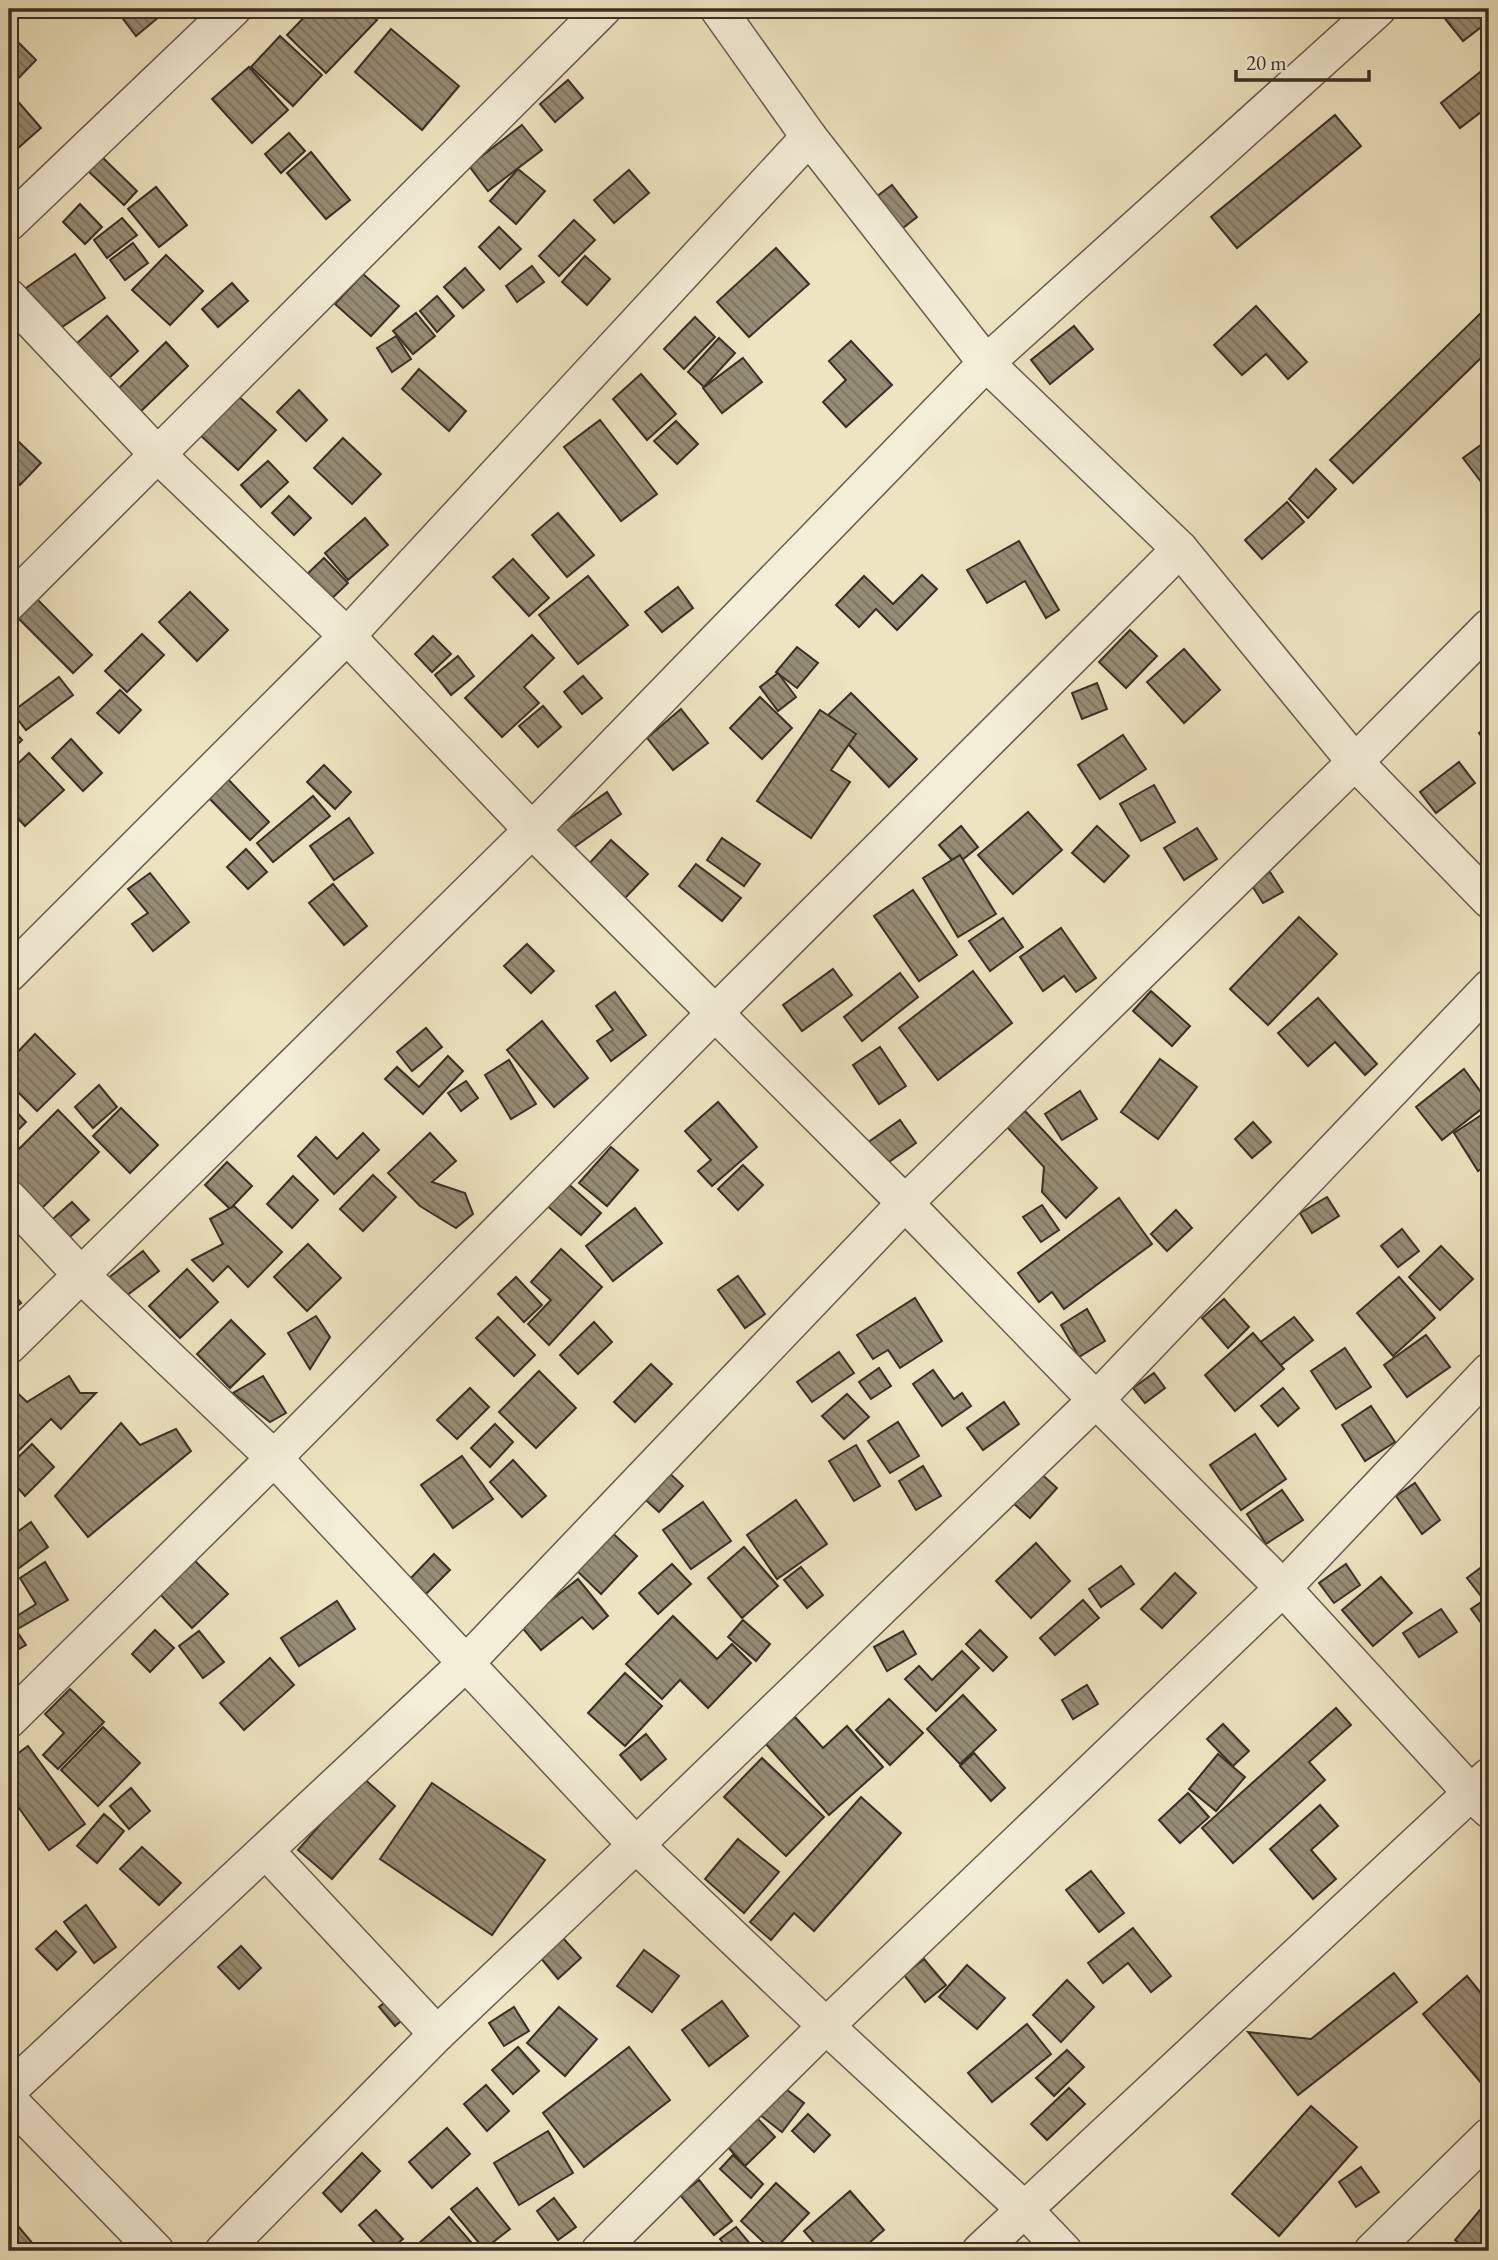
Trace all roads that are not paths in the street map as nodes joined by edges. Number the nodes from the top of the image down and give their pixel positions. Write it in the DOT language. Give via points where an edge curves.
graph roads {
  1 [pos="233,9"];
  2 [pos="603,9"];
  3 [pos="718,9"];
  4 [pos="1378,9"];
  5 [pos="809,137"];
  6 [pos="9,223"];
  7 [pos="9,297"];
  8 [pos="986,363"];
  9 [pos="158,455"];
  10 [pos="1180,549"];
  11 [pos="9,603"];
  12 [pos="1489,627"];
  13 [pos="347,636"];
  14 [pos="1355,762"];
  15 [pos="532,830"];
  16 [pos="1489,900"];
  17 [pos="9,974"];
  18 [pos="1489,988"];
  19 [pos="716,1012"];
  20 [pos="9,1198"];
  21 [pos="905,1203"];
  22 [pos="81,1275"];
  23 [pos="9,1346"];
  24 [pos="1489,1371"];
  25 [pos="1096,1400"];
  26 [pos="274,1458"];
  27 [pos="1283,1588"];
  28 [pos="466,1663"];
  29 [pos="9,1720"];
  30 [pos="1483,1794"];
  31 [pos="636,1845"];
  32 [pos="266,1851"];
  33 [pos="826,2026"];
  34 [pos="437,2034"];
  35 [pos="9,2090"];
  36 [pos="9,2100"];
  37 [pos="1489,2136"];
  38 [pos="1024,2209"];
  39 [pos="156,2251"];
  40 [pos="223,2251"];
  41 [pos="598,2251"];
  42 [pos="981,2251"];
  43 [pos="1064,2251"];
  44 [pos="1372,2251"];
  1 -- 6 [label="street"];
  2 -- 9 [label="street"];
  3 -- 5 [label="street"];
  4 -- 8 [label="street"];
  5 -- 8 [label="street"];
  5 -- 13 [label="street"];
  7 -- 9 [label="street"];
  8 -- 10 [label="street"];
  8 -- 15 [label="street"];
  9 -- 11 [label="street"];
  9 -- 13 [label="street"];
  10 -- 14 [label="street"];
  10 -- 19 [label="street"];
  12 -- 14 [label="street"];
  13 -- 15 [label="street"];
  13 -- 17 [label="street"];
  14 -- 16 [label="street"];
  14 -- 21 [label="street"];
  15 -- 19 [label="street"];
  15 -- 22 [label="street"];
  18 -- 25 [label="street"];
  19 -- 21 [label="street"];
  19 -- 26 [label="street"];
  20 -- 22 [label="street"];
  21 -- 25 [label="street"];
  21 -- 28 [label="street"];
  22 -- 23 [label="street"];
  22 -- 26 [label="street"];
  24 -- 27 [label="street"];
  25 -- 27 [label="street"];
  25 -- 31 [label="street"];
  26 -- 28 [label="street"];
  26 -- 29 [label="street"];
  27 -- 30 [label="street"];
  27 -- 33 [label="street"];
  28 -- 31 [label="street"];
  28 -- 32 [label="street"];
  30 -- 38 [label="street"];
  31 -- 33 [label="street"];
  31 -- 34 [label="street"];
  32 -- 34 [label="street"];
  32 -- 35 [label="street"];
  33 -- 38 [label="street"];
  33 -- 41 [label="street"];
  34 -- 40 [label="street"];
  36 -- 39 [label="street"];
  37 -- 44 [label="street"];
  38 -- 42 [label="street"];
  38 -- 43 [label="street"];
}
